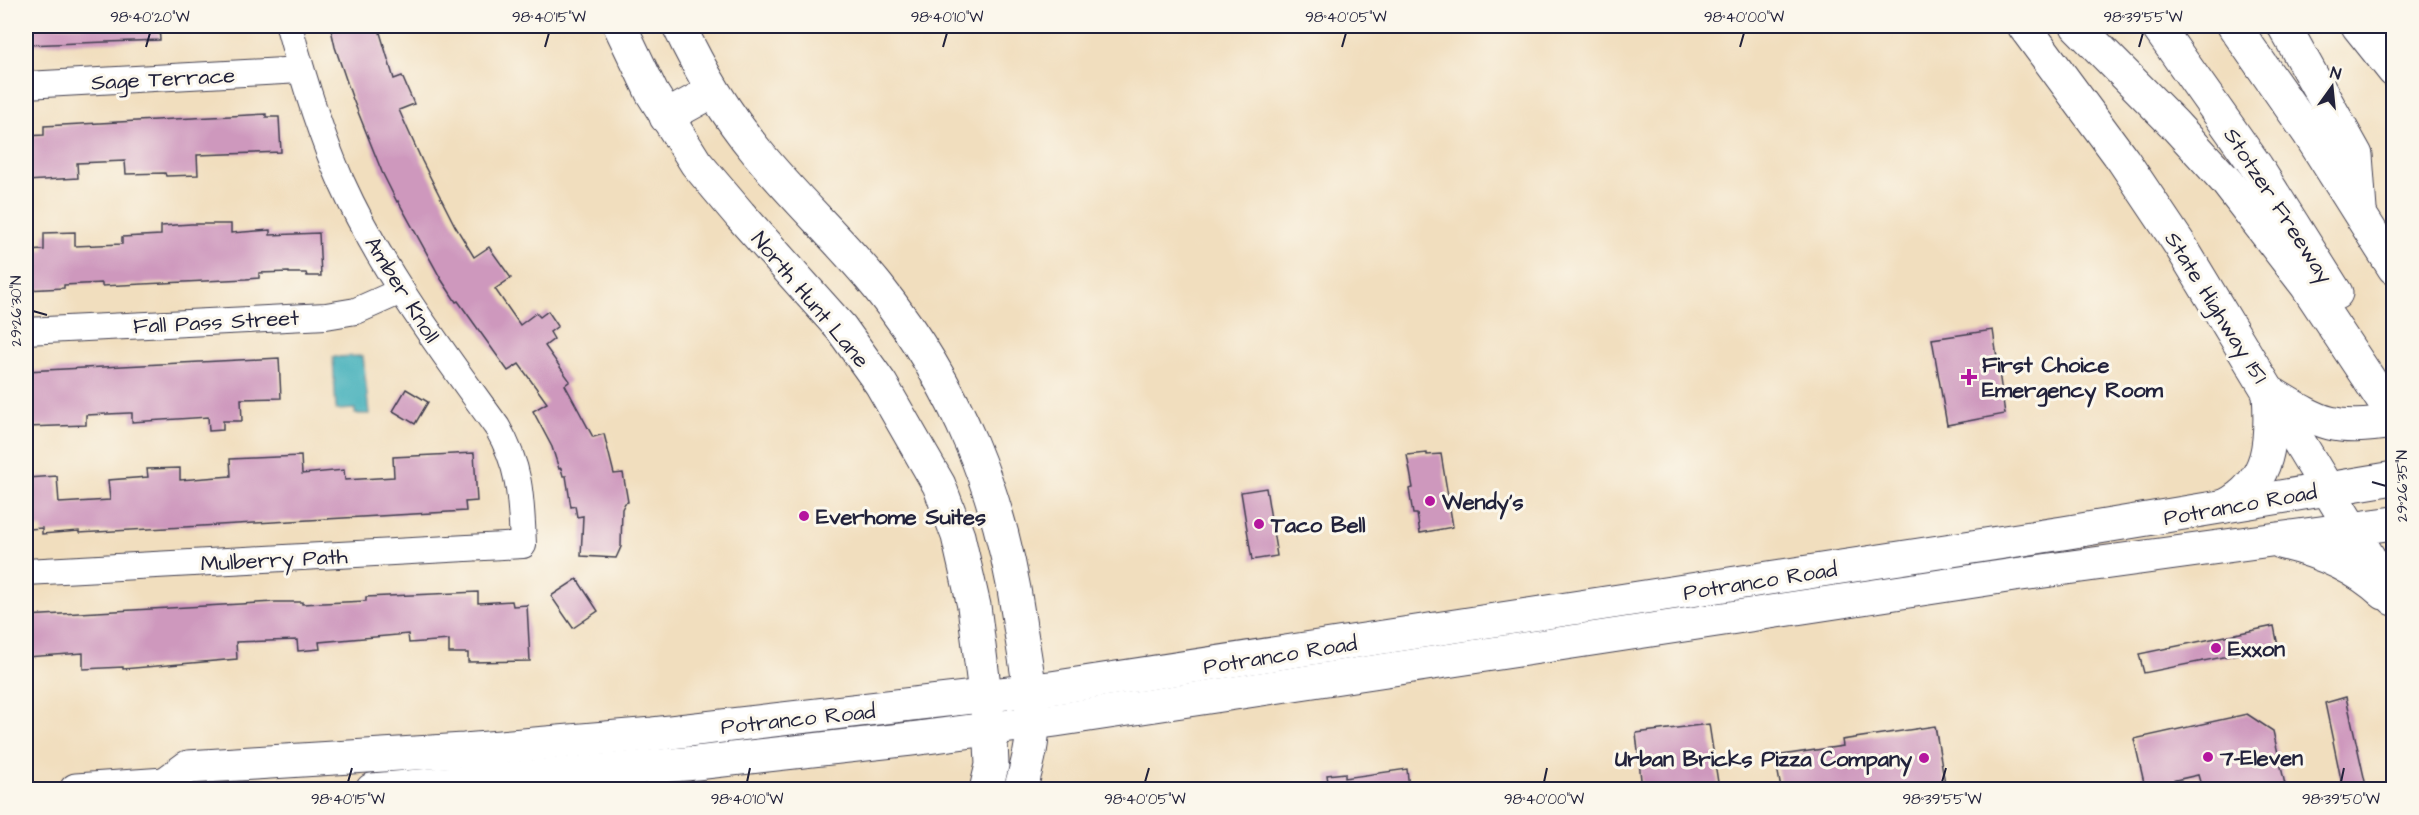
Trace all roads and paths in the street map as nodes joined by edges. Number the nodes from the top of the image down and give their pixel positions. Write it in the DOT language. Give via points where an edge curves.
graph roads {
  1 [pos="289,26"];
  2 [pos="620,26"];
  3 [pos="679,26"];
  4 [pos="2024,26"];
  5 [pos="2077,26"];
  6 [pos="2157,26"];
  7 [pos="2234,26"];
  8 [pos="2284,26"];
  9 [pos="2358,26"];
  10 [pos="301,70"];
  11 [pos="2394,71"];
  12 [pos="26,85"];
  13 [pos="713,91"];
  14 [pos="666,117"];
  15 [pos="2360,214"];
  16 [pos="2394,268"];
  17 [pos="401,291"];
  18 [pos="26,331"];
  19 [pos="2269,391"];
  20 [pos="2390,406"];
  21 [pos="2394,478"];
  22 [pos="2328,488"];
  23 [pos="2225,507"];
  24 [pos="2394,523"];
  25 [pos="2352,528"];
  26 [pos="2267,540"];
  27 [pos="523,545"];
  28 [pos="26,572"];
  29 [pos="1790,575"];
  30 [pos="2394,599"];
  31 [pos="2394,603"];
  32 [pos="1552,612"];
  33 [pos="1608,637"];
  34 [pos="1363,674"];
  35 [pos="1028,691"];
  36 [pos="985,697"];
  37 [pos="1032,723"];
  38 [pos="989,728"];
  39 [pos="693,729"];
  40 [pos="652,734"];
  41 [pos="464,750"];
  42 [pos="696,763"];
  43 [pos="497,781"];
  44 [pos="170,787"];
  45 [pos="76,789"];
  46 [pos="252,789"];
  47 [pos="372,789"];
  48 [pos="986,789"];
  49 [pos="1020,789"];
  1 -- 10 [label="street, Amber Knoll"];
  2 -- 14 [label="main road, North Hunt Lane"];
  3 -- 13 [label="main road"];
  4 -- 19 [label="main road, State Highway 151" via="2162,218"];
  5 -- 20 [label="main road" via="2174,124 2239,198 2307,286"];
  6 -- 20 [label="main road, Stotzer Freeway" via="2274,195"];
  7 -- 15 [label="main road"];
  8 -- 15 [label="main road" via="2356,155"];
  9 -- 11 [label="main road"];
  10 -- 12 [label="street, Sage Terrace"];
  10 -- 17 [label="street, Amber Knoll" via="342,182"];
  13 -- 14 [label="main road"];
  13 -- 35 [label="main road" via="757,152 877,286 946,387 981,464 1001,527 1015,592"];
  14 -- 36 [label="main road, North Hunt Lane" via="715,187 841,328 881,384 923,455 953,518 963,552"];
  15 -- 16 [label="main road"];
  17 -- 18 [label="street, Fall Pass Street" via="356,311 326,316"];
  17 -- 27 [label="street, Amber Knoll" via="510,448 520,490"];
  19 -- 20 [label="main road" via="2305,414 2336,426 2363,426"];
  19 -- 22 [label="main road, State Highway 151"];
  19 -- 23 [label="main road" via="2270,434 2265,460 2253,486"];
  21 -- 22 [label="main road, Potranco Road"];
  22 -- 23 [label="main road, Potranco Road"];
  22 -- 25 [label="main road, State Highway 151"];
  23 -- 29 [label="main road, Potranco Road"];
  24 -- 25 [label="main road, Potranco Road"];
  25 -- 26 [label="main road, Potranco Road"];
  25 -- 30 [label="main road, State Highway 151"];
  26 -- 31 [label="main road" via="2337,560 2367,578"];
  26 -- 33 [label="main road, Potranco Road"];
  27 -- 28 [label="street, Mulberry Path"];
  29 -- 32 [label="main road, Potranco Road"];
  29 -- 33 [label="main road" via="1777,588 1749,598 1620,620 1611,627"];
  32 -- 34 [label="main road" via="1547,628 1396,654 1375,663"];
  32 -- 35 [label="main road, Potranco Road"];
  33 -- 34 [label="main road, Potranco Road"];
  34 -- 37 [label="main road, Potranco Road"];
  35 -- 36 [label="main road, Potranco Road"];
  35 -- 37 [label="main road"];
  36 -- 38 [label="main road, North Hunt Lane"];
  36 -- 39 [label="main road, Potranco Road"];
  37 -- 38 [label="main road, Potranco Road"];
  37 -- 49 [label="main road"];
  38 -- 42 [label="main road, Potranco Road"];
  38 -- 48 [label="main road, North Hunt Lane" via="992,765"];
  39 -- 40 [label="main road, Potranco Road"];
  39 -- 42 [label="main road"];
  40 -- 41 [label="main road, Potranco Road"];
  40 -- 43 [label="main road" via="601,752 505,763"];
  41 -- 44 [label="main road, Potranco Road" via="188,768"];
  41 -- 46 [label="main road" via="399,770 256,780"];
  42 -- 43 [label="main road, Potranco Road"];
  43 -- 47 [label="main road, Potranco Road"];
  44 -- 45 [label="main road, Potranco Road"];
}
